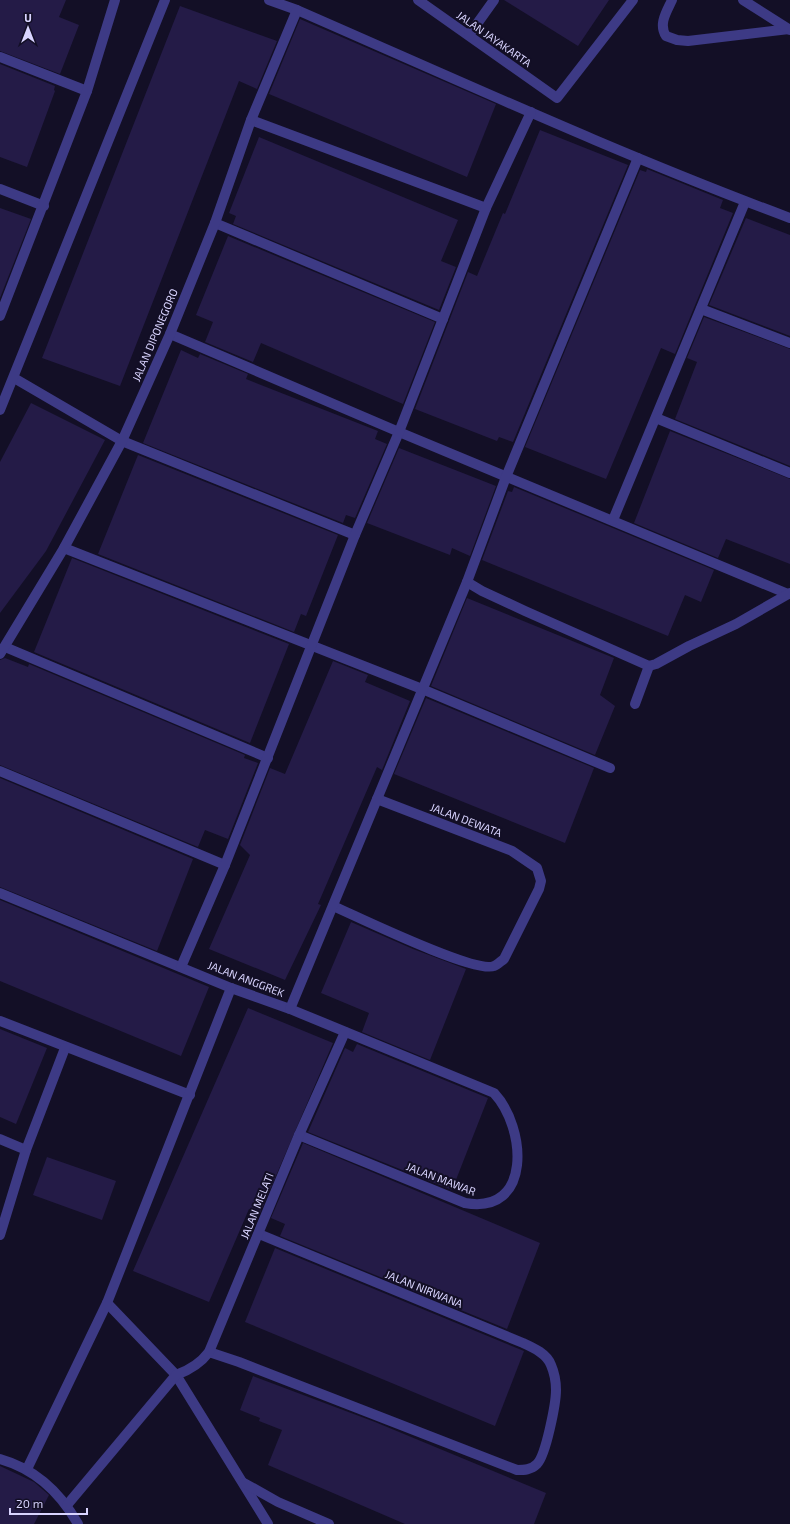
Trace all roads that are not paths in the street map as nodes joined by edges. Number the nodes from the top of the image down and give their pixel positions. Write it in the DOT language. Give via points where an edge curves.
graph roads {
  1 [pos="115,0"];
  2 [pos="164,0"];
  3 [pos="269,0"];
  4 [pos="418,0"];
  5 [pos="494,0"];
  6 [pos="633,0"];
  7 [pos="672,0"];
  8 [pos="742,0"];
  9 [pos="297,10"];
  10 [pos="789,30"];
  11 [pos="469,35"];
  12 [pos="0,57"];
  13 [pos="87,91"];
  14 [pos="531,112"];
  15 [pos="251,120"];
  16 [pos="638,158"];
  17 [pos="0,190"];
  18 [pos="745,202"];
  19 [pos="44,206"];
  20 [pos="486,208"];
  21 [pos="790,218"];
  22 [pos="214,223"];
  23 [pos="701,309"];
  24 [pos="0,316"];
  25 [pos="443,319"];
  26 [pos="170,334"];
  27 [pos="790,343"];
  28 [pos="14,378"];
  29 [pos="0,410"];
  30 [pos="656,418"];
  31 [pos="399,432"];
  32 [pos="122,441"];
  33 [pos="790,473"];
  34 [pos="506,477"];
  35 [pos="613,520"];
  36 [pos="355,535"];
  37 [pos="64,548"];
  38 [pos="467,582"];
  39 [pos="789,594"];
  40 [pos="312,646"];
  41 [pos="3,651"];
  42 [pos="649,666"];
  43 [pos="422,689"];
  44 [pos="634,704"];
  45 [pos="268,758"];
  46 [pos="610,768"];
  47 [pos="0,770"];
  48 [pos="377,799"];
  49 [pos="225,865"];
  50 [pos="0,893"];
  51 [pos="333,906"];
  52 [pos="181,967"];
  53 [pos="232,988"];
  54 [pos="290,1009"];
  55 [pos="0,1021"];
  56 [pos="345,1032"];
  57 [pos="65,1048"];
  58 [pos="483,1088"];
  59 [pos="190,1095"];
  60 [pos="298,1135"];
  61 [pos="0,1139"];
  62 [pos="26,1150"];
  63 [pos="259,1234"];
  64 [pos="0,1235"];
  65 [pos="107,1303"];
  66 [pos="209,1352"];
  67 [pos="176,1375"];
  68 [pos="0,1459"];
  69 [pos="27,1469"];
  70 [pos="242,1482"];
  71 [pos="67,1505"];
  72 [pos="78,1524"];
  73 [pos="268,1524"];
  74 [pos="329,1524"];
  1 -- 13 [label="street"];
  2 -- 28 [label="street"];
  3 -- 9 [label="street"];
  4 -- 11 [label="street, JALAN JAYAKARTA"];
  5 -- 11 [label="street"];
  6 -- 11 [label="street, JALAN JAYAKARTA" via="557,98"];
  7 -- 10 [label="street" via="663,19 662,29 666,36 677,40"];
  8 -- 10 [label="street"];
  9 -- 14 [label="street"];
  9 -- 15 [label="street, JALAN DIPONEGORO"];
  12 -- 13 [label="street"];
  13 -- 19 [label="street"];
  14 -- 16 [label="street"];
  14 -- 20 [label="street"];
  15 -- 20 [label="street"];
  15 -- 22 [label="street, JALAN DIPONEGORO"];
  16 -- 18 [label="street"];
  16 -- 34 [label="street"];
  17 -- 19 [label="street"];
  18 -- 21 [label="street"];
  18 -- 23 [label="street"];
  19 -- 24 [label="street"];
  20 -- 25 [label="street"];
  22 -- 25 [label="street"];
  22 -- 26 [label="street, JALAN DIPONEGORO"];
  23 -- 27 [label="street"];
  23 -- 30 [label="street"];
  25 -- 31 [label="street"];
  26 -- 31 [label="street"];
  26 -- 32 [label="street, JALAN DIPONEGORO"];
  28 -- 29 [label="street"];
  28 -- 32 [label="street"];
  30 -- 33 [label="street"];
  30 -- 35 [label="street"];
  31 -- 34 [label="street"];
  31 -- 36 [label="street"];
  32 -- 36 [label="street"];
  32 -- 37 [label="street, JALAN DIPONEGORO"];
  34 -- 35 [label="street"];
  34 -- 38 [label="street"];
  35 -- 39 [label="street"];
  36 -- 40 [label="street"];
  37 -- 40 [label="street"];
  37 -- 41 [label="street, JALAN DIPONEGORO"];
  38 -- 42 [label="street"];
  38 -- 43 [label="street"];
  39 -- 42 [label="street" via="736,624"];
  40 -- 43 [label="street"];
  40 -- 45 [label="street"];
  41 -- 45 [label="street"];
  42 -- 44 [label="street"];
  43 -- 46 [label="street"];
  43 -- 48 [label="street"];
  45 -- 49 [label="street"];
  47 -- 49 [label="street"];
  48 -- 51 [label="street"];
  48 -- 51 [label="street, JALAN DEWATA" via="512,851 536,868 540,874 540,889 504,959 494,966 483,967 456,959"];
  49 -- 52 [label="street"];
  50 -- 52 [label="street, JALAN ANGGREK"];
  51 -- 54 [label="street"];
  52 -- 53 [label="street, JALAN ANGGREK"];
  53 -- 54 [label="street, JALAN ANGGREK"];
  53 -- 59 [label="street"];
  54 -- 56 [label="street, JALAN ANGGREK"];
  55 -- 57 [label="street"];
  56 -- 58 [label="street, JALAN ANGGREK"];
  56 -- 60 [label="street, JALAN MELATI"];
  57 -- 59 [label="street"];
  57 -- 62 [label="street"];
  58 -- 60 [label="street, JALAN MAWAR" via="494,1093 503,1102 510,1118 518,1155 513,1184 493,1201 477,1205 465,1203"];
  59 -- 65 [label="street"];
  60 -- 63 [label="street, JALAN MELATI"];
  61 -- 62 [label="street"];
  62 -- 64 [label="street"];
  63 -- 66 [label="street, JALAN MELATI"];
  63 -- 66 [label="street, JALAN NIRWANA" via="534,1348 546,1356 551,1365 556,1390 541,1456 532,1468 517,1470"];
  65 -- 67 [label="street"];
  65 -- 69 [label="street"];
  66 -- 67 [label="street, JALAN MELATI" via="201,1362"];
  67 -- 70 [label="street"];
  67 -- 71 [label="street"];
  68 -- 69 [label="street"];
  69 -- 71 [label="street" via="49,1485"];
  70 -- 73 [label="street"];
  70 -- 74 [label="street" via="278,1502"];
  71 -- 72 [label="street"];
}
